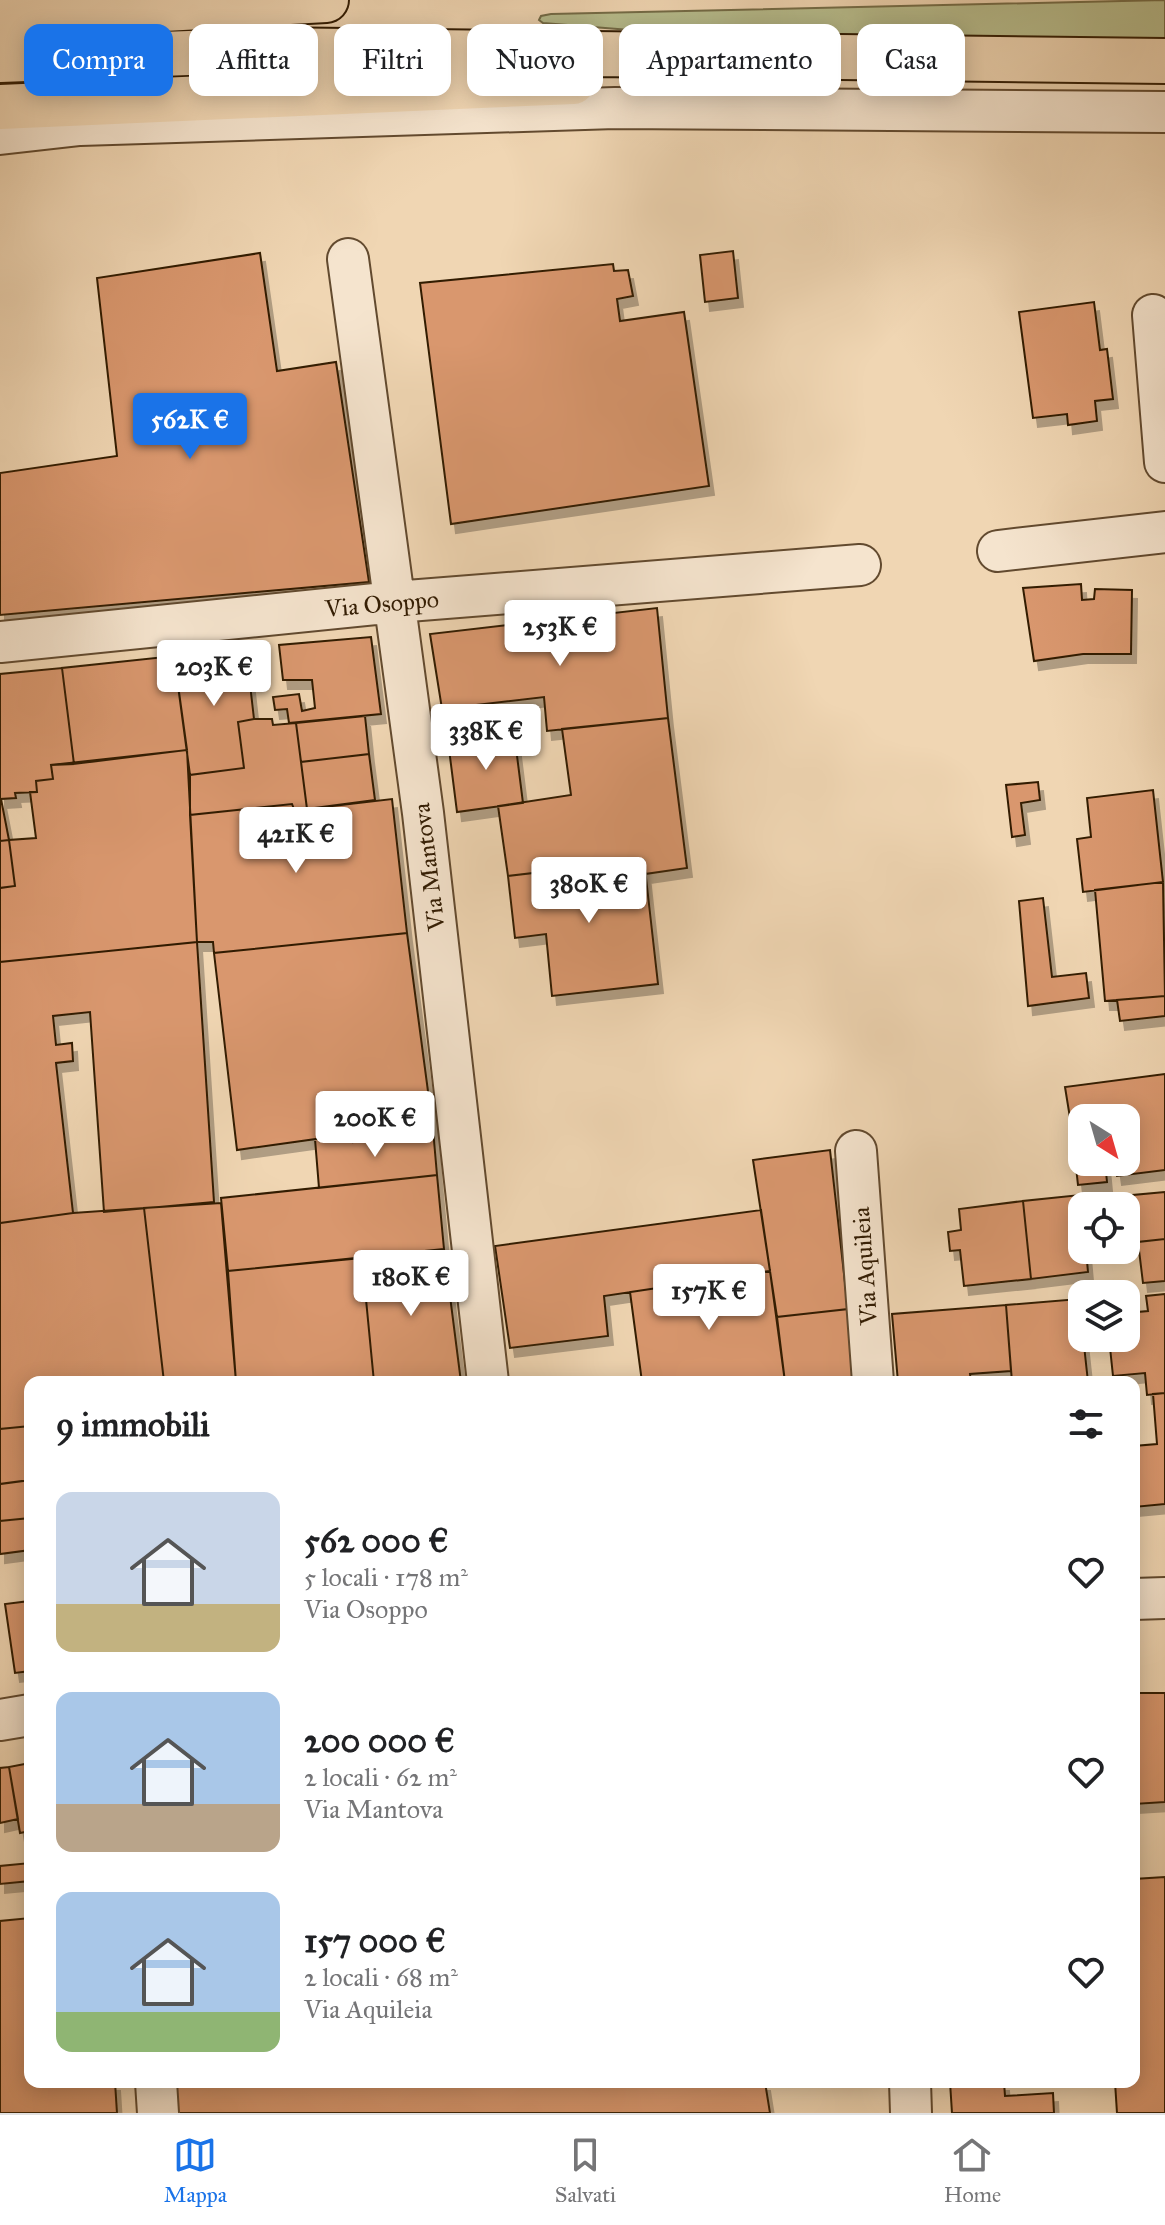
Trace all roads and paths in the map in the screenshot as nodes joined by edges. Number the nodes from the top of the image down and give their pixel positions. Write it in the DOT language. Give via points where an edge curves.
graph roads {
  1 [pos="326,0"];
  2 [pos="0,18"];
  3 [pos="619,56"];
  4 [pos="841,59"];
  5 [pos="0,60"];
  6 [pos="1165,61"];
  7 [pos="619,79"];
  8 [pos="0,107"];
  9 [pos="1165,112"];
  10 [pos="0,134"];
  11 [pos="348,259"];
  12 [pos="1153,315"];
  13 [pos="1165,462"];
  14 [pos="1165,532"];
  15 [pos="998,551"];
  16 [pos="860,565"];
  17 [pos="395,602"];
  18 [pos="0,642"];
  19 [pos="856,1151"];
  20 [pos="487,1376"];
  21 [pos="873,1376"];
  22 [pos="1165,1598"];
  23 [pos="1140,1599"];
  24 [pos="24,1716"];
  25 [pos="0,1720"];
  26 [pos="156,2088"];
  27 [pos="910,2088"];
  28 [pos="158,2113"];
  29 [pos="911,2113"];
  1 -- 2 [label="highway"];
  3 -- 5 [label="highway" via="267,50"];
  4 -- 6 [label="highway"];
  7 -- 8 [label="highway"];
  9 -- 10 [label="street" via="615,108 80,125"];
  11 -- 17 [label="street, Via Mantova"];
  12 -- 13 [label="street"];
  14 -- 15 [label="street"];
  16 -- 17 [label="street, Via Osoppo"];
  17 -- 18 [label="street, Via Osoppo"];
  17 -- 20 [label="street, Via Mantova"];
  19 -- 21 [label="street, Via Aquileia"];
  22 -- 23 [label="street"];
  24 -- 25 [label="street"];
  26 -- 28 [label="street"];
  27 -- 29 [label="street"];
}
